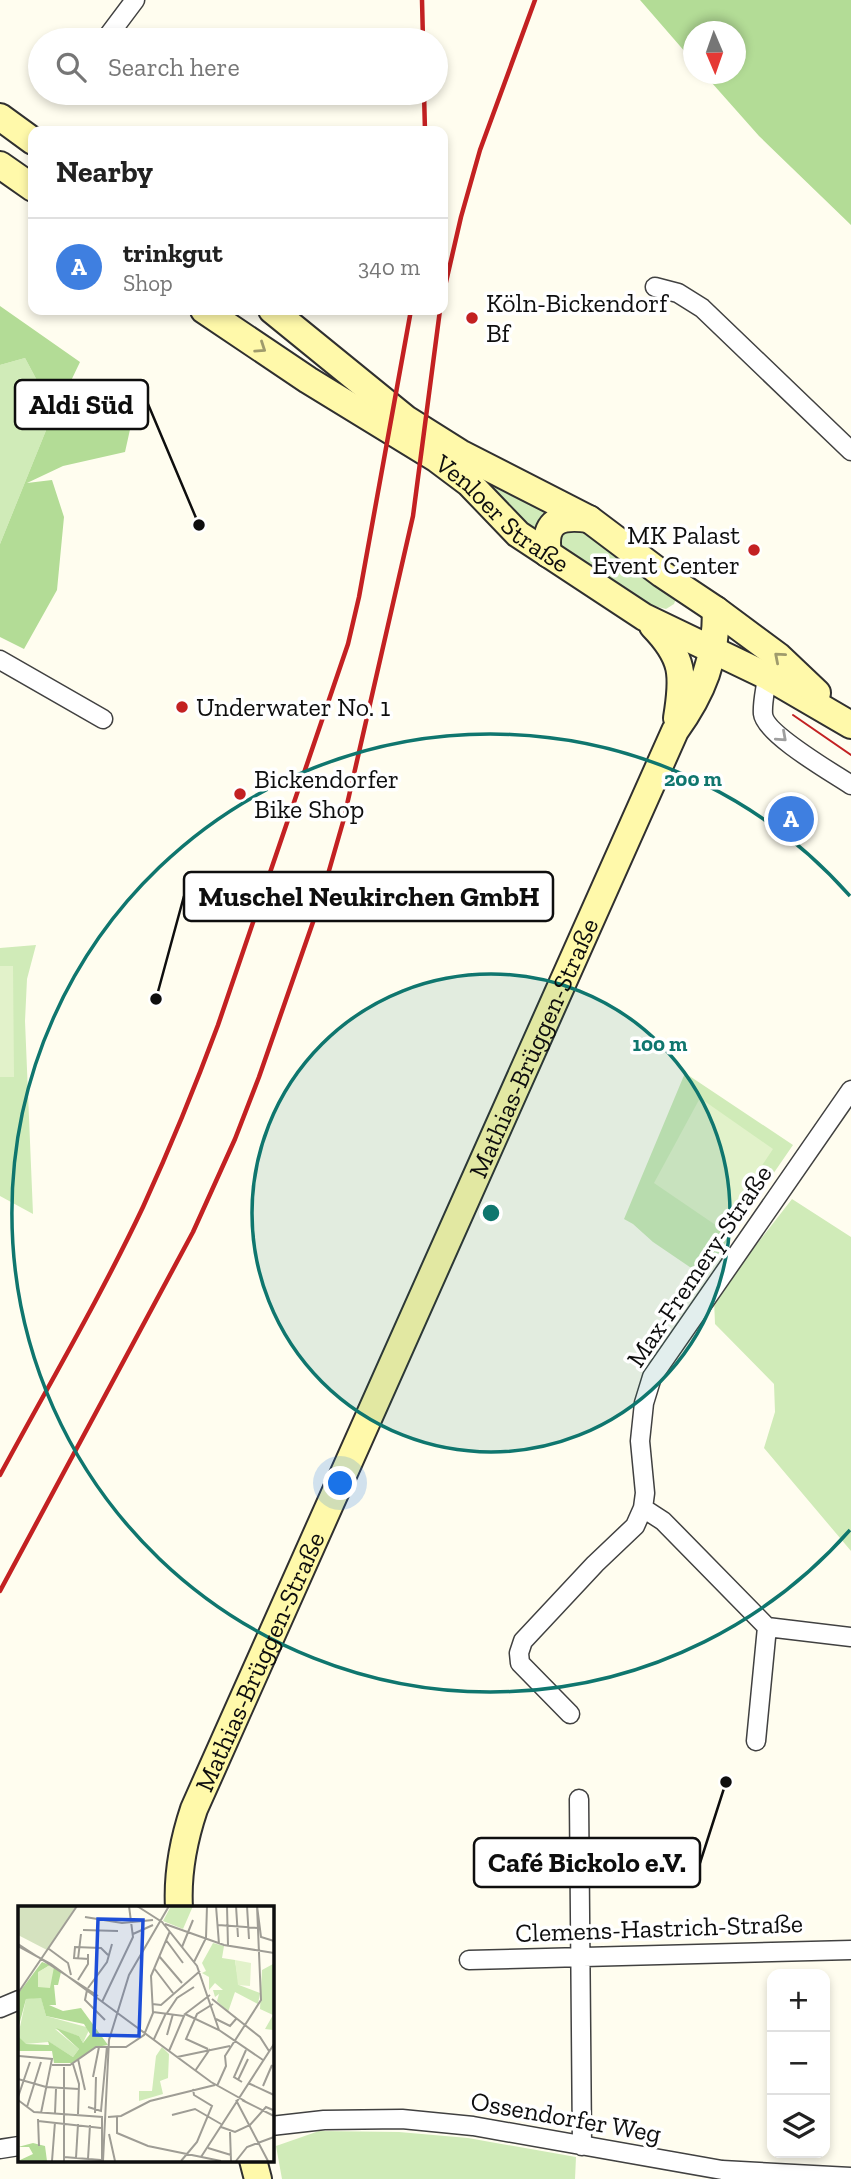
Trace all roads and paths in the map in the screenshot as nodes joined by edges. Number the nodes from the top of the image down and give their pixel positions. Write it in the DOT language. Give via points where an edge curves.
graph roads {
  1 [pos="135,0"];
  2 [pos="115,28"];
  3 [pos="0,117"];
  4 [pos="28,137"];
  5 [pos="0,165"];
  6 [pos="28,185"];
  7 [pos="655,287"];
  8 [pos="211,315"];
  9 [pos="278,315"];
  10 [pos="851,451"];
  11 [pos="589,519"];
  12 [pos="548,554"];
  13 [pos="683,588"];
  14 [pos="716,610"];
  15 [pos="644,617"];
  16 [pos="714,652"];
  17 [pos="0,660"];
  18 [pos="767,676"];
  19 [pos="103,719"];
  20 [pos="848,723"];
  21 [pos="675,731"];
  22 [pos="851,785"];
  23 [pos="851,1090"];
  24 [pos="643,1508"];
  25 [pos="767,1627"];
  26 [pos="851,1637"];
  27 [pos="570,1714"];
  28 [pos="756,1741"];
  29 [pos="579,1799"];
  30 [pos="179,1906"];
  31 [pos="851,1950"];
  32 [pos="579,1955"];
  33 [pos="469,1960"];
  34 [pos="18,2000"];
  35 [pos="0,2008"];
  36 [pos="273,2126"];
  37 [pos="18,2146"];
  38 [pos="582,2146"];
  39 [pos="0,2149"];
  40 [pos="254,2162"];
  41 [pos="851,2177"];
  42 [pos="258,2179"];
  1 -- 2 [label="street"];
  3 -- 4 [label="main road"];
  5 -- 6 [label="main road"];
  7 -- 10 [label="street" via="678,293 702,308"];
  8 -- 12 [label="main road, Venloer Straße, one-way" via="437,459 469,483 518,534"];
  9 -- 11 [label="main road, Venloer Straße" via="437,439"];
  11 -- 12 [label="main road" via="557,521 545,538"];
  11 -- 13 [label="main road, Venloer Straße"];
  12 -- 15 [label="main road, Venloer Straße"];
  13 -- 14 [label="main road, Venloer Straße"];
  13 -- 15 [label="main road" via="682,611 663,618"];
  14 -- 16 [label="main road, Mathias-Brüggen-Straße"];
  20 -- 14 [label="main road, Venloer Straße, one-way" via="778,656"];
  15 -- 16 [label="main road, Venloer Straße"];
  15 -- 21 [label="main road, Mathias-Brüggen-Straße" via="677,658 682,688"];
  16 -- 18 [label="main road, Venloer Straße"];
  16 -- 21 [label="main road, Mathias-Brüggen-Straße" via="692,708"];
  17 -- 19 [label="street"];
  18 -- 20 [label="main road, Venloer Straße"];
  18 -- 22 [label="street, one-way" via="765,722"];
  21 -- 30 [label="main road, Mathias-Brüggen-Straße" via="194,1809 181,1852"];
  23 -- 24 [label="street, Max-Fremery-Straße" via="652,1377 640,1440"];
  24 -- 25 [label="street" via="663,1521"];
  24 -- 27 [label="street" via="635,1526 523,1641 520,1663"];
  25 -- 26 [label="street"];
  25 -- 28 [label="street"];
  29 -- 32 [label="street"];
  31 -- 32 [label="street, Clemens-Hastrich-Straße"];
  32 -- 33 [label="street, Clemens-Hastrich-Straße"];
  32 -- 38 [label="street"];
  34 -- 35 [label="street"];
  36 -- 38 [label="street, Ossendorfer Weg" via="402,2119"];
  37 -- 39 [label="street"];
  38 -- 41 [label="street, Ossendorfer Weg" via="722,2170"];
  40 -- 42 [label="main road"];
}
